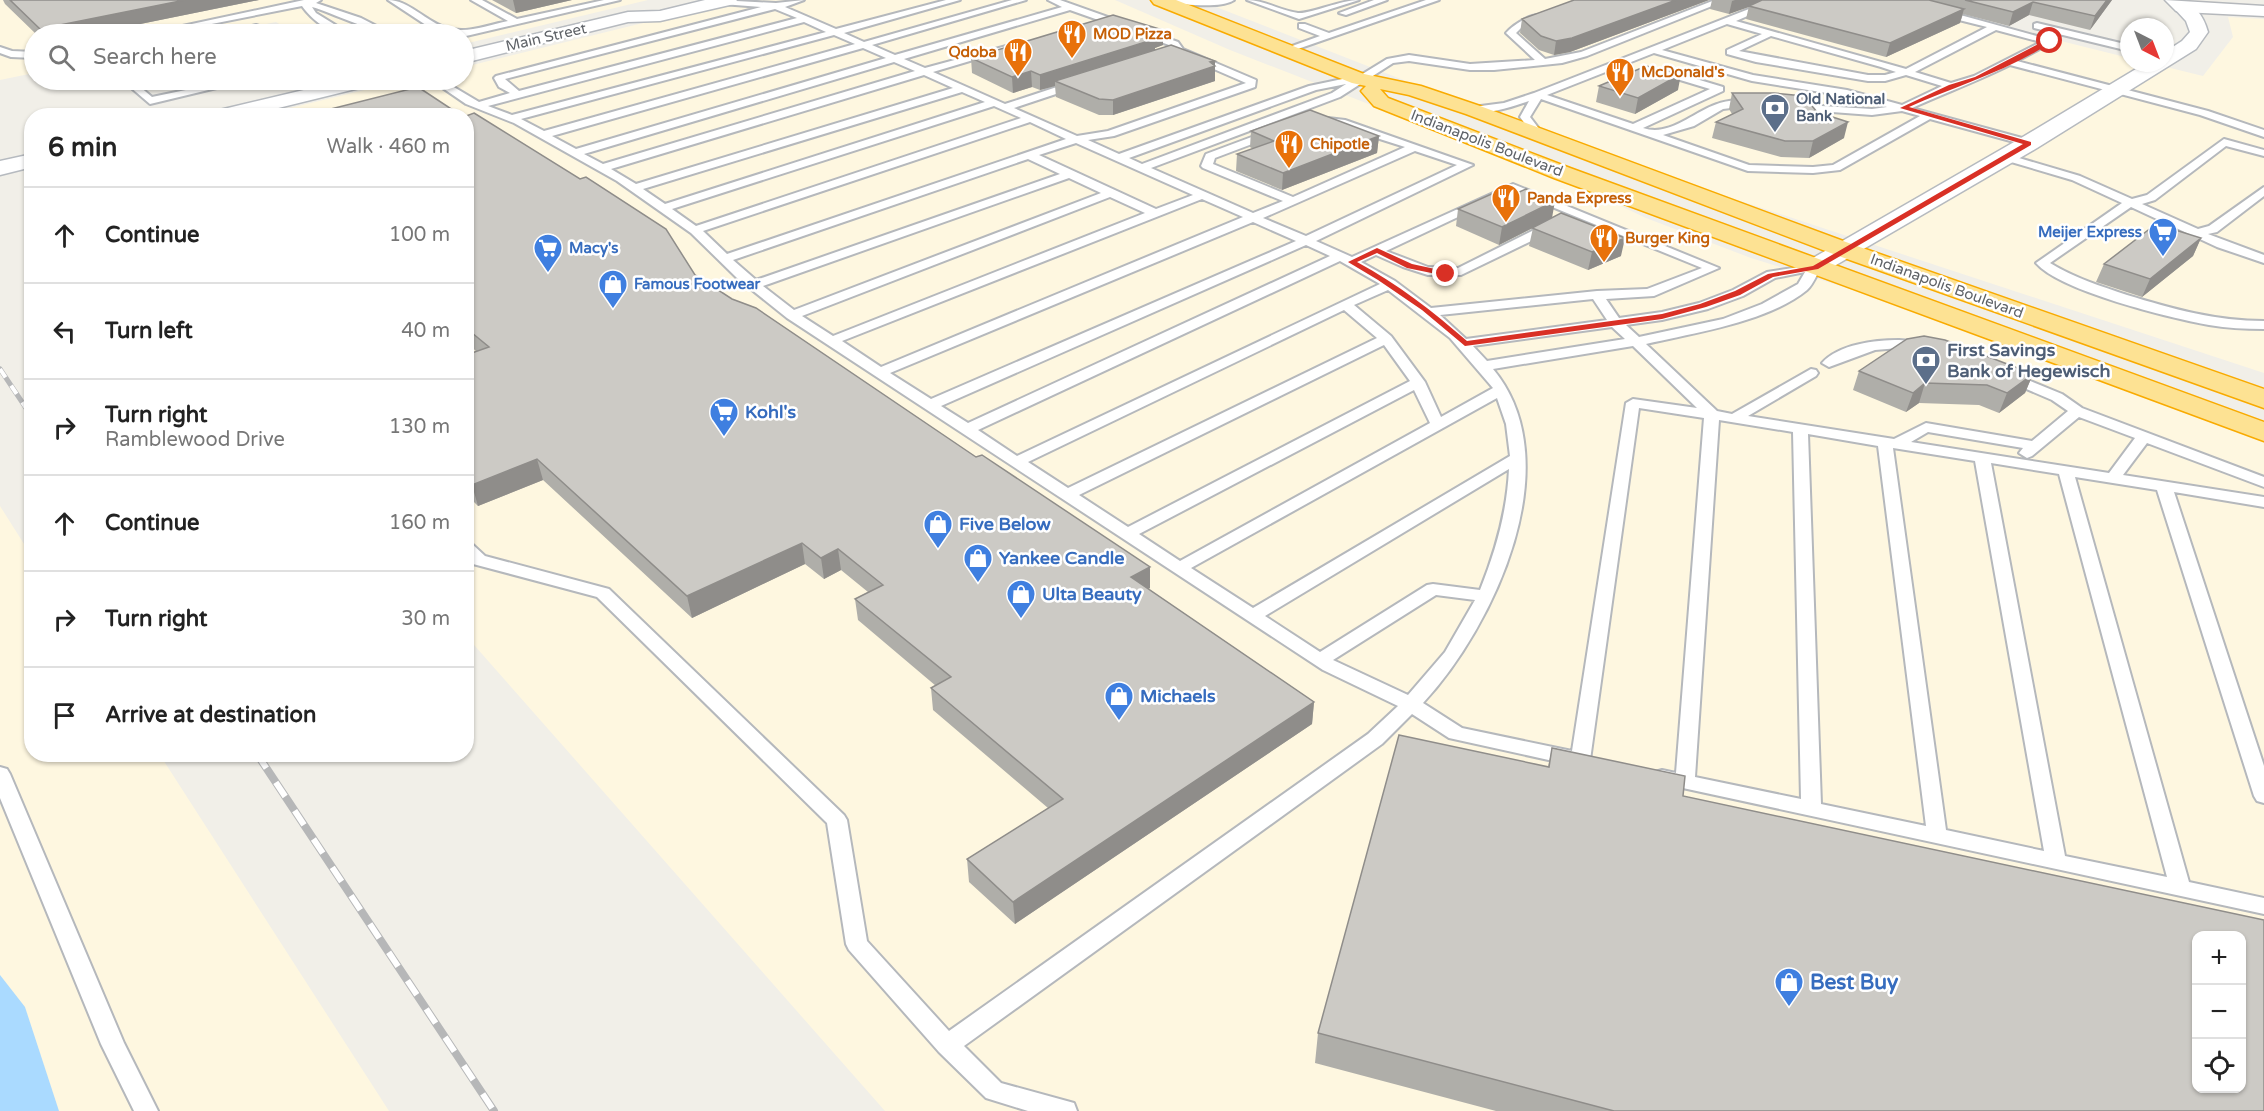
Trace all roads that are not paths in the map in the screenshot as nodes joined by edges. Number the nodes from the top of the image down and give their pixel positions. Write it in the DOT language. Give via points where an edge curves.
graph roads {
  1 [pos="317,0"];
  2 [pos="392,0"];
  3 [pos="475,0"];
  4 [pos="616,0"];
  5 [pos="675,0"];
  6 [pos="800,0"];
  7 [pos="956,0"];
  8 [pos="1022,0"];
  9 [pos="1052,0"];
  10 [pos="1160,0"];
  11 [pos="1167,0"];
  12 [pos="1228,0"];
  13 [pos="1251,0"];
  14 [pos="1355,0"];
  15 [pos="1383,0"];
  16 [pos="1435,0"];
  17 [pos="1723,0"];
  18 [pos="1780,0"];
  19 [pos="300,1"];
  20 [pos="725,1"];
  21 [pos="600,2"];
  22 [pos="776,3"];
  23 [pos="2178,4"];
  24 [pos="1070,7"];
  25 [pos="1931,11"];
  26 [pos="2264,11"];
  27 [pos="1549,15"];
  28 [pos="240,16"];
  29 [pos="628,17"];
  30 [pos="805,19"];
  31 [pos="1100,19"];
  32 [pos="1213,21"];
  33 [pos="1727,21"];
  34 [pos="516,22"];
  35 [pos="1089,22"];
  36 [pos="200,24"];
  37 [pos="251,24"];
  38 [pos="328,24"];
  39 [pos="369,24"];
  40 [pos="430,24"];
  41 [pos="2028,24"];
  42 [pos="1995,27"];
  43 [pos="474,31"];
  44 [pos="835,32"];
  45 [pos="1771,33"];
  46 [pos="1329,36"];
  47 [pos="1023,42"];
  48 [pos="865,45"];
  49 [pos="2120,46"];
  50 [pos="0,50"];
  51 [pos="1286,50"];
  52 [pos="1653,50"];
  53 [pos="1180,51"];
  54 [pos="2174,53"];
  55 [pos="24,55"];
  56 [pos="474,55"];
  57 [pos="1169,55"];
  58 [pos="894,58"];
  59 [pos="1628,60"];
  60 [pos="1542,61"];
  61 [pos="2009,62"];
  62 [pos="924,72"];
  63 [pos="1907,72"];
  64 [pos="2143,72"];
  65 [pos="1651,76"];
  66 [pos="1682,77"];
  67 [pos="1092,79"];
  68 [pos="1359,79"];
  69 [pos="1952,86"];
  70 [pos="962,88"];
  71 [pos="138,90"];
  72 [pos="199,90"];
  73 [pos="327,90"];
  74 [pos="450,90"];
  75 [pos="2115,90"];
  76 [pos="518,94"];
  77 [pos="1538,95"];
  78 [pos="1586,98"];
  79 [pos="1760,104"];
  80 [pos="479,105"];
  81 [pos="999,105"];
  82 [pos="1781,105"];
  83 [pos="1570,106"];
  84 [pos="252,108"];
  85 [pos="1903,108"];
  86 [pos="1473,110"];
  87 [pos="1930,115"];
  88 [pos="512,118"];
  89 [pos="1030,119"];
  90 [pos="1321,120"];
  91 [pos="1634,128"];
  92 [pos="1277,131"];
  93 [pos="1538,134"];
  94 [pos="1653,134"];
  95 [pos="2264,134"];
  96 [pos="543,135"];
  97 [pos="1076,139"];
  98 [pos="2029,143"];
  99 [pos="1415,147"];
  100 [pos="574,153"];
  101 [pos="2264,153"];
  102 [pos="1029,155"];
  103 [pos="2005,157"];
  104 [pos="1119,158"];
  105 [pos="24,162"];
  106 [pos="0,168"];
  107 [pos="602,168"];
  108 [pos="1142,168"];
  109 [pos="1070,174"];
  110 [pos="634,188"];
  111 [pos="2264,190"];
  112 [pos="1110,193"];
  113 [pos="1203,195"];
  114 [pos="1293,201"];
  115 [pos="2130,203"];
  116 [pos="663,208"];
  117 [pos="1578,213"];
  118 [pos="1156,214"];
  119 [pos="1253,218"];
  120 [pos="695,230"];
  121 [pos="2197,233"];
  122 [pos="1306,241"];
  123 [pos="1377,250"];
  124 [pos="1845,250"];
  125 [pos="725,259"];
  126 [pos="1346,259"];
  127 [pos="2264,259"];
  128 [pos="1815,267"];
  129 [pos="1390,284"];
  130 [pos="754,285"];
  131 [pos="1597,295"];
  132 [pos="1345,304"];
  133 [pos="1429,312"];
  134 [pos="792,315"];
  135 [pos="1617,324"];
  136 [pos="2264,325"];
  137 [pos="1386,339"];
  138 [pos="831,341"];
  139 [pos="1635,341"];
  140 [pos="1465,343"];
  141 [pos="1943,351"];
  142 [pos="1828,363"];
  143 [pos="1483,366"];
  144 [pos="880,372"];
  145 [pos="1997,372"];
  146 [pos="1811,373"];
  147 [pos="1418,382"];
  148 [pos="1502,390"];
  149 [pos="2264,399"];
  150 [pos="930,405"];
  151 [pos="2077,411"];
  152 [pos="1712,415"];
  153 [pos="1733,419"];
  154 [pos="1438,425"];
  155 [pos="967,429"];
  156 [pos="1800,429"];
  157 [pos="2264,432"];
  158 [pos="2144,437"];
  159 [pos="1891,443"];
  160 [pos="2035,446"];
  161 [pos="1517,458"];
  162 [pos="1982,458"];
  163 [pos="1016,462"];
  164 [pos="2015,463"];
  165 [pos="2066,471"];
  166 [pos="2113,478"];
  167 [pos="2264,482"];
  168 [pos="2164,486"];
  169 [pos="1068,495"];
  170 [pos="2262,506"];
  171 [pos="1127,534"];
  172 [pos="474,555"];
  173 [pos="1179,568"];
  174 [pos="1487,596"];
  175 [pos="1252,615"];
  176 [pos="1320,660"];
  177 [pos="1410,704"];
  178 [pos="0,774"];
  179 [pos="1650,775"];
  180 [pos="1686,782"];
  181 [pos="2264,796"];
  182 [pos="1811,809"];
  183 [pos="1937,836"];
  184 [pos="2056,861"];
  185 [pos="2180,888"];
  186 [pos="2264,906"];
  187 [pos="947,1045"];
  188 [pos="146,1111"];
  189 [pos="1065,1111"];
  1 -- 19 [label="lane"];
  2 -- 40 [label="lane"];
  3 -- 34 [label="lane"];
  4 -- 21 [label="lane"];
  5 -- 29 [label="street, Main Street" via="640,9"];
  6 -- 22 [label="lane"];
  7 -- 44 [label="lane"];
  8 -- 48 [label="lane"];
  9 -- 24 [label="lane"];
  10 -- 32 [label="highway, Indianapolis Boulevard"];
  11 -- 12 [label="lane"];
  12 -- 32 [label="lane" via="1216,7"];
  13 -- 14 [label="lane" via="1299,16"];
  15 -- 46 [label="lane" via="1302,26"];
  16 -- 46 [label="lane"];
  17 -- 60 [label="lane" via="1584,54"];
  18 -- 33 [label="lane"];
  19 -- 28 [label="lane"];
  19 -- 38 [label="lane"];
  19 -- 39 [label="lane"];
  20 -- 22 [label="lane"];
  20 -- 29 [label="street, Main Street" via="660,16"];
  21 -- 29 [label="lane"];
  21 -- 34 [label="lane"];
  22 -- 30 [label="lane"];
  22 -- 76 [label="lane" via="499,78"];
  23 -- 26 [label="street"];
  23 -- 54 [label="street" via="2195,19 2199,32 2189,45"];
  24 -- 31 [label="lane"];
  24 -- 58 [label="lane"];
  25 -- 42 [label="lane"];
  27 -- 60 [label="lane" via="1511,33"];
  28 -- 36 [label="lane"];
  28 -- 37 [label="lane"];
  29 -- 56 [label="street, Main Street"];
  30 -- 44 [label="lane"];
  30 -- 76 [label="lane"];
  31 -- 35 [label="lane"];
  31 -- 53 [label="lane" via="1125,24 1175,44"];
  32 -- 51 [label="highway, Indianapolis Boulevard"];
  33 -- 45 [label="lane"];
  33 -- 52 [label="lane"];
  34 -- 43 [label="lane"];
  41 -- 49 [label="lane"];
  42 -- 61 [label="lane" via="2050,41"];
  42 -- 63 [label="lane"];
  44 -- 48 [label="lane"];
  44 -- 88 [label="lane"];
  45 -- 63 [label="lane"];
  45 -- 63 [label="lane" via="1730,52 1868,78"];
  46 -- 51 [label="lane"];
  47 -- 62 [label="lane"];
  48 -- 58 [label="lane"];
  48 -- 96 [label="lane"];
  50 -- 55 [label="lane"];
  51 -- 68 [label="highway, Indianapolis Boulevard"];
  52 -- 59 [label="lane"];
  52 -- 85 [label="lane" via="1752,78 1847,93"];
  53 -- 57 [label="lane"];
  53 -- 97 [label="lane" via="1251,80 1251,86 1110,134"];
  58 -- 62 [label="lane"];
  58 -- 100 [label="lane"];
  59 -- 66 [label="lane"];
  59 -- 77 [label="lane"];
  60 -- 68 [label="lane" via="1470,67 1409,58 1390,61"];
  61 -- 69 [label="lane"];
  61 -- 75 [label="lane"];
  62 -- 70 [label="lane"];
  62 -- 107 [label="lane"];
  63 -- 69 [label="lane"];
  64 -- 75 [label="street"];
  65 -- 66 [label="lane"];
  66 -- 91 [label="lane" via="1719,89"];
  67 -- 81 [label="lane"];
  68 -- 86 [label="highway, Indianapolis Boulevard" via="1414,90"];
  68 -- 104 [label="lane" via="1313,88"];
  68 -- 108 [label="lane" via="1336,95"];
  68 -- 128 [label="highway, Indianapolis Boulevard" via="1381,102"];
  69 -- 85 [label="lane"];
  70 -- 81 [label="lane"];
  70 -- 110 [label="lane"];
  71 -- 72 [label="lane" via="150,101"];
  73 -- 84 [label="street"];
  74 -- 80 [label="lane"];
  75 -- 95 [label="lane"];
  75 -- 98 [label="street"];
  76 -- 80 [label="lane"];
  77 -- 83 [label="lane"];
  77 -- 86 [label="lane" via="1504,106"];
  77 -- 93 [label="lane" via="1525,117"];
  78 -- 83 [label="lane"];
  79 -- 94 [label="lane" via="1726,104 1690,124"];
  80 -- 88 [label="lane"];
  81 -- 89 [label="lane"];
  81 -- 116 [label="lane"];
  82 -- 85 [label="lane" via="1872,112"];
  83 -- 91 [label="lane"];
  85 -- 87 [label="lane"];
  86 -- 93 [label="highway, Indianapolis Boulevard"];
  87 -- 94 [label="lane" via="1836,168 1813,170 1748,168"];
  87 -- 98 [label="lane"];
  88 -- 96 [label="lane"];
  89 -- 97 [label="lane"];
  89 -- 120 [label="lane"];
  90 -- 99 [label="lane" via="1341,122"];
  91 -- 94 [label="lane"];
  92 -- 114 [label="lane" via="1210,156 1207,166"];
  93 -- 124 [label="highway, Indianapolis Boulevard"];
  96 -- 100 [label="lane"];
  97 -- 102 [label="lane"];
  97 -- 104 [label="lane"];
  98 -- 103 [label="street"];
  99 -- 114 [label="lane"];
  99 -- 122 [label="lane" via="1467,165"];
  100 -- 107 [label="lane"];
  101 -- 115 [label="lane" via="2224,142 2151,198"];
  102 -- 109 [label="lane"];
  102 -- 125 [label="lane"];
  103 -- 115 [label="lane" via="2076,178"];
  103 -- 124 [label="street"];
  104 -- 108 [label="lane"];
  105 -- 106 [label="street"];
  107 -- 110 [label="lane"];
  108 -- 113 [label="lane"];
  109 -- 112 [label="lane"];
  109 -- 130 [label="lane"];
  110 -- 116 [label="lane"];
  111 -- 121 [label="lane" via="2212,229"];
  112 -- 118 [label="lane"];
  112 -- 134 [label="lane"];
  113 -- 118 [label="lane"];
  113 -- 119 [label="lane"];
  114 -- 119 [label="lane"];
  115 -- 121 [label="lane"];
  115 -- 136 [label="lane" via="2042,263 2063,278 2170,313 2213,324"];
  116 -- 120 [label="lane"];
  117 -- 123 [label="lane" via="1461,271 1446,274 1410,266"];
  117 -- 123 [label="lane" via="1513,187"];
  117 -- 131 [label="lane" via="1713,268 1649,293"];
  118 -- 138 [label="lane"];
  119 -- 122 [label="lane"];
  119 -- 144 [label="lane"];
  120 -- 125 [label="lane"];
  121 -- 127 [label="lane"];
  122 -- 126 [label="lane"];
  122 -- 150 [label="lane"];
  123 -- 126 [label="lane"];
  124 -- 128 [label="street"];
  124 -- 149 [label="highway, Indianapolis Boulevard"];
  125 -- 130 [label="lane"];
  126 -- 129 [label="lane"];
  126 -- 155 [label="lane"];
  128 -- 135 [label="lane" via="1771,275 1703,306"];
  128 -- 139 [label="lane" via="1803,287 1767,307 1716,324"];
  128 -- 157 [label="highway, Indianapolis Boulevard"];
  129 -- 132 [label="lane"];
  129 -- 133 [label="lane"];
  130 -- 134 [label="lane"];
  131 -- 133 [label="lane"];
  131 -- 135 [label="lane"];
  132 -- 137 [label="lane"];
  132 -- 163 [label="lane"];
  133 -- 140 [label="lane"];
  134 -- 138 [label="lane"];
  135 -- 139 [label="lane"];
  135 -- 140 [label="lane"];
  137 -- 147 [label="lane"];
  137 -- 169 [label="lane"];
  138 -- 144 [label="lane"];
  139 -- 143 [label="lane"];
  139 -- 152 [label="lane"];
  140 -- 143 [label="lane"];
  141 -- 142 [label="lane" via="1905,342 1874,344"];
  143 -- 148 [label="lane"];
  144 -- 150 [label="lane"];
  145 -- 151 [label="lane" via="2057,397"];
  146 -- 153 [label="lane"];
  147 -- 154 [label="lane"];
  147 -- 171 [label="lane"];
  148 -- 154 [label="lane"];
  148 -- 161 [label="lane" via="1516,433"];
  150 -- 155 [label="lane"];
  151 -- 158 [label="lane"];
  151 -- 160 [label="lane"];
  152 -- 153 [label="lane"];
  152 -- 177 [label="lane" via="1633,403 1586,761 1456,733"];
  152 -- 180 [label="lane"];
  153 -- 156 [label="lane"];
  154 -- 173 [label="lane"];
  155 -- 163 [label="lane"];
  156 -- 159 [label="lane"];
  156 -- 182 [label="lane"];
  158 -- 166 [label="lane"];
  158 -- 167 [label="lane"];
  159 -- 160 [label="lane" via="1926,427"];
  159 -- 162 [label="lane"];
  159 -- 183 [label="lane"];
  160 -- 164 [label="lane"];
  161 -- 174 [label="lane" via="1518,479 1509,532"];
  161 -- 175 [label="lane"];
  162 -- 164 [label="lane"];
  162 -- 184 [label="lane"];
  163 -- 169 [label="lane"];
  164 -- 165 [label="lane"];
  165 -- 166 [label="lane"];
  165 -- 185 [label="lane"];
  166 -- 168 [label="lane"];
  168 -- 170 [label="lane"];
  168 -- 181 [label="lane"];
  169 -- 171 [label="lane"];
  171 -- 173 [label="lane"];
  172 -- 187 [label="lane" via="479,560 603,593 837,820 857,944"];
  173 -- 175 [label="lane"];
  174 -- 176 [label="lane" via="1433,589"];
  174 -- 177 [label="lane" via="1451,657"];
  175 -- 176 [label="lane"];
  176 -- 177 [label="lane"];
  177 -- 187 [label="lane" via="1375,740"];
  178 -- 188 [label="lane" via="113,1044"];
  179 -- 180 [label="lane"];
  180 -- 182 [label="lane"];
  182 -- 183 [label="lane"];
  183 -- 184 [label="lane"];
  184 -- 185 [label="lane"];
  185 -- 186 [label="lane"];
  187 -- 189 [label="lane" via="993,1091"];
}
